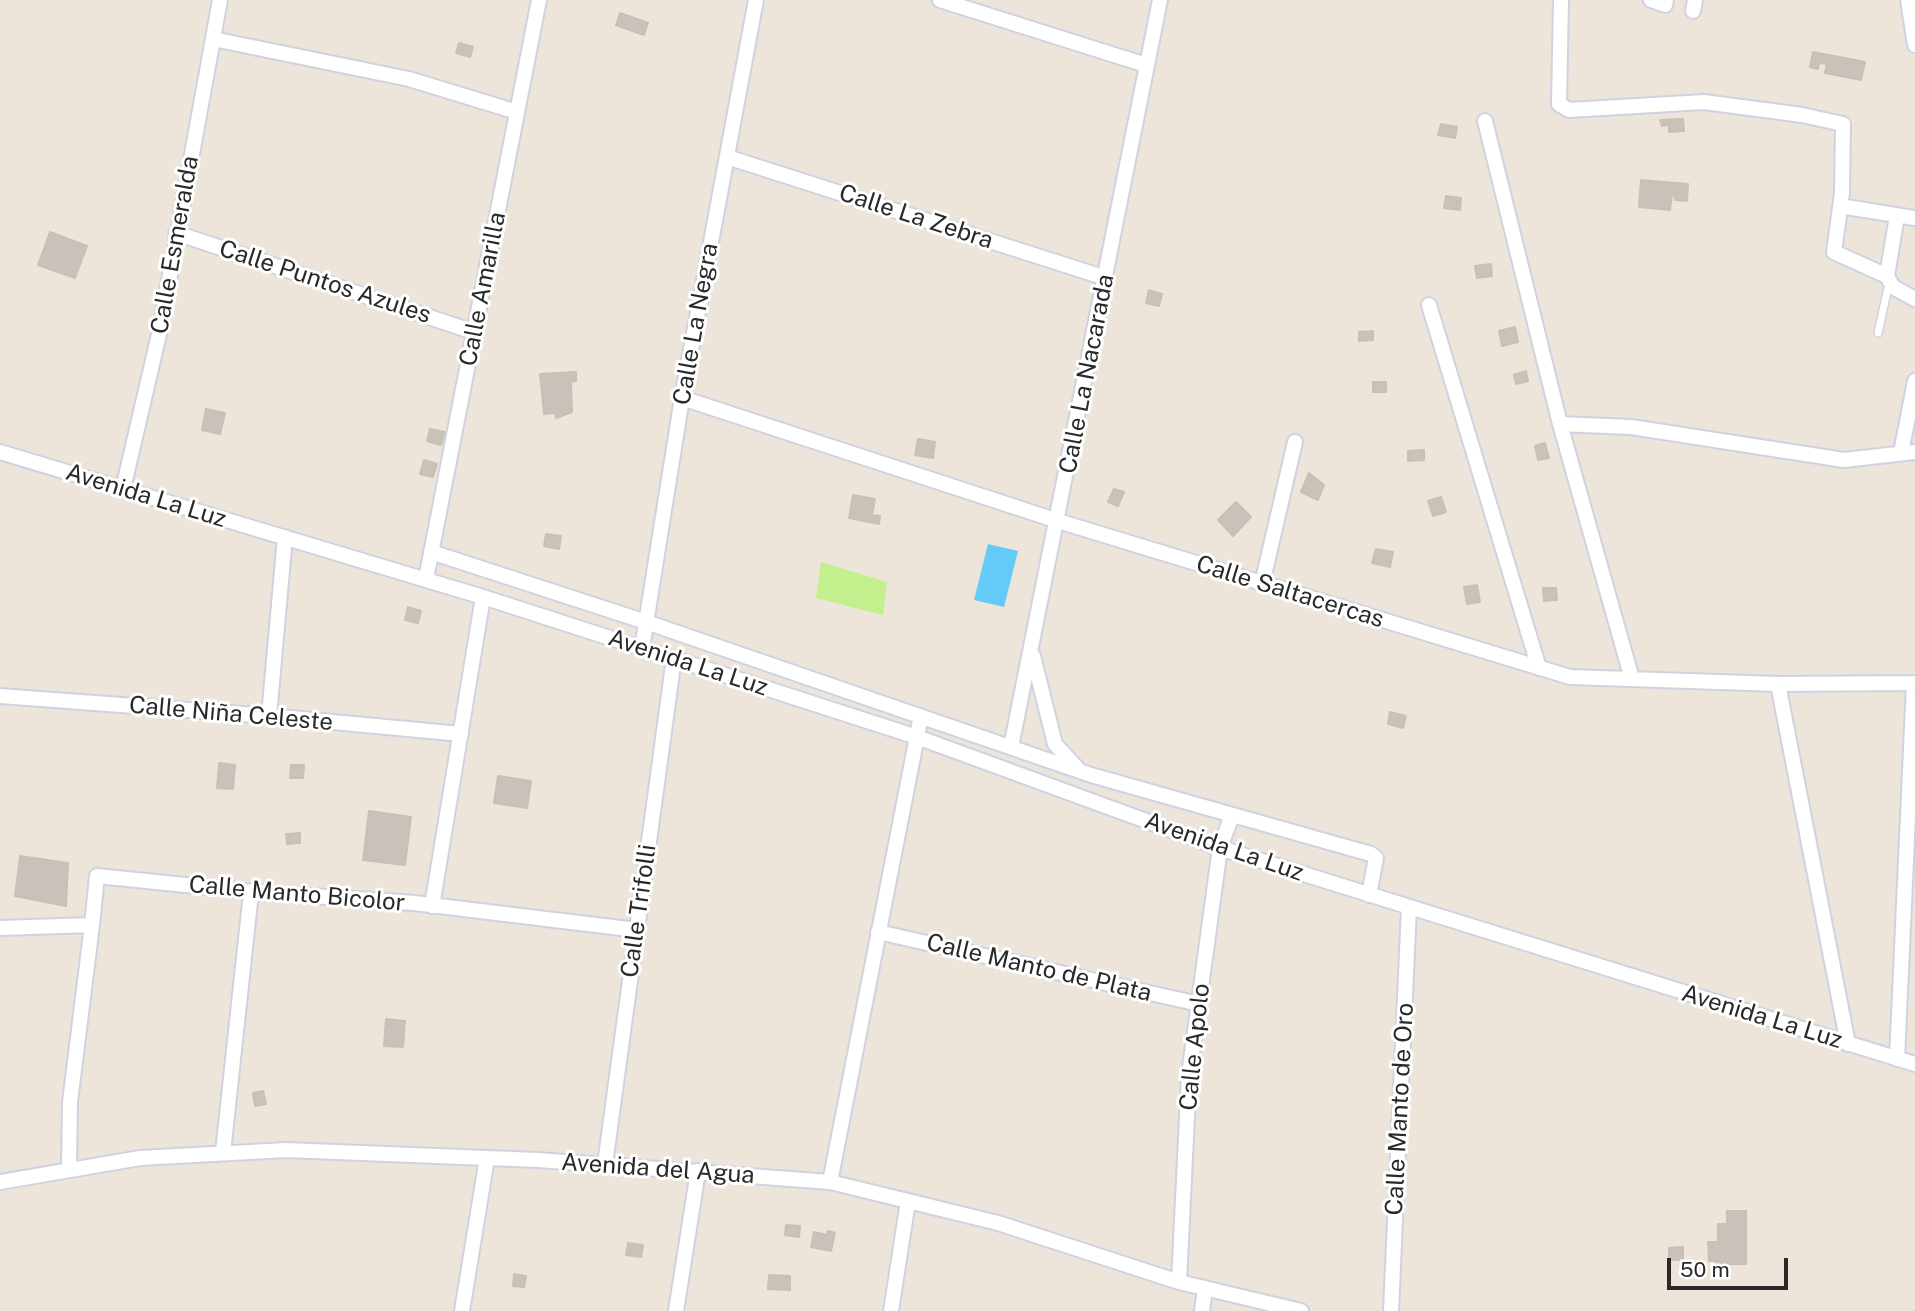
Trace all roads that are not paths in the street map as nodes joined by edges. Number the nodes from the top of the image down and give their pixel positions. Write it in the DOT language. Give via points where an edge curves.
graph roads {
  1 [pos="220,0"];
  2 [pos="539,0"];
  3 [pos="756,0"];
  4 [pos="940,0"];
  5 [pos="1160,0"];
  6 [pos="1561,0"];
  7 [pos="1651,0"];
  8 [pos="1666,0"];
  9 [pos="1908,0"];
  10 [pos="213,39"];
  11 [pos="1915,45"];
  12 [pos="1146,65"];
  13 [pos="517,112"];
  14 [pos="1485,121"];
  15 [pos="727,157"];
  16 [pos="1840,206"];
  17 [pos="1897,216"];
  18 [pos="1915,218"];
  19 [pos="176,233"];
  20 [pos="1105,278"];
  21 [pos="1888,279"];
  22 [pos="1915,299"];
  23 [pos="1429,306"];
  24 [pos="474,332"];
  25 [pos="1878,333"];
  26 [pos="1915,381"];
  27 [pos="682,398"];
  28 [pos="1560,424"];
  29 [pos="1295,442"];
  30 [pos="0,452"];
  31 [pos="1908,453"];
  32 [pos="124,489"];
  33 [pos="1058,521"];
  34 [pos="285,537"];
  35 [pos="431,552"];
  36 [pos="426,579"];
  37 [pos="1262,584"];
  38 [pos="483,597"];
  39 [pos="646,622"];
  40 [pos="642,648"];
  41 [pos="1032,648"];
  42 [pos="674,658"];
  43 [pos="1539,668"];
  44 [pos="1632,679"];
  45 [pos="1914,683"];
  46 [pos="1778,684"];
  47 [pos="0,696"];
  48 [pos="269,716"];
  49 [pos="921,716"];
  50 [pos="461,734"];
  51 [pos="916,737"];
  52 [pos="1011,747"];
  53 [pos="1086,773"];
  54 [pos="1111,808"];
  55 [pos="1232,815"];
  56 [pos="1220,848"];
  57 [pos="254,892"];
  58 [pos="1369,895"];
  59 [pos="432,906"];
  60 [pos="1409,907"];
  61 [pos="92,925"];
  62 [pos="0,928"];
  63 [pos="637,930"];
  64 [pos="878,932"];
  65 [pos="1199,1004"];
  66 [pos="1848,1044"];
  67 [pos="1898,1059"];
  68 [pos="1915,1065"];
  69 [pos="223,1152"];
  70 [pos="487,1157"];
  71 [pos="605,1164"];
  72 [pos="69,1170"];
  73 [pos="698,1171"];
  74 [pos="0,1182"];
  75 [pos="830,1182"];
  76 [pos="908,1201"];
  77 [pos="1179,1282"];
  78 [pos="1205,1288"];
  79 [pos="462,1311"];
  80 [pos="676,1311"];
  81 [pos="891,1311"];
  82 [pos="1202,1311"];
  83 [pos="1301,1311"];
  84 [pos="1391,1311"];
  1 -- 10 [label="street, Calle Esmeralda"];
  2 -- 13 [label="street, Calle Amarilla"];
  3 -- 15 [label="street, Calle La Negra"];
  4 -- 12 [label="street"];
  5 -- 12 [label="street, Calle La Nacarada"];
  6 -- 16 [label="street" via="1559,104 1569,110 1704,102 1843,124"];
  7 -- 8 [label="street" via="1665,5"];
  9 -- 11 [label="street"];
  10 -- 13 [label="street" via="409,79"];
  10 -- 19 [label="street, Calle Esmeralda"];
  12 -- 20 [label="street, Calle La Nacarada"];
  13 -- 24 [label="street, Calle Amarilla"];
  14 -- 28 [label="street"];
  15 -- 20 [label="street, Calle La Zebra"];
  15 -- 27 [label="street, Calle La Negra"];
  16 -- 17 [label="street"];
  16 -- 21 [label="street" via="1834,253"];
  17 -- 18 [label="street"];
  17 -- 21 [label="street"];
  19 -- 24 [label="street, Calle Puntos Azules"];
  19 -- 32 [label="street, Calle Esmeralda" via="160,330"];
  20 -- 33 [label="street, Calle La Nacarada"];
  21 -- 22 [label="street"];
  21 -- 25 [label="lane"];
  23 -- 43 [label="street"];
  24 -- 35 [label="street, Calle Amarilla"];
  26 -- 31 [label="street"];
  27 -- 33 [label="street, Calle Saltacercas"];
  27 -- 39 [label="street, Calle La Negra"];
  28 -- 31 [label="street" via="1631,427 1844,460"];
  28 -- 44 [label="street"];
  29 -- 37 [label="street"];
  30 -- 32 [label="street, Avenida La Luz"];
  32 -- 34 [label="street, Avenida La Luz"];
  33 -- 37 [label="street, Calle Saltacercas"];
  33 -- 41 [label="street, Calle La Nacarada"];
  34 -- 36 [label="street, Avenida La Luz"];
  34 -- 48 [label="street"];
  35 -- 36 [label="street, Calle Amarilla"];
  35 -- 39 [label="street, Avenida La Luz"];
  36 -- 38 [label="street, Avenida La Luz"];
  37 -- 43 [label="street, Calle Saltacercas"];
  38 -- 40 [label="street, Avenida La Luz"];
  38 -- 50 [label="street"];
  39 -- 40 [label="street, Calle La Negra"];
  39 -- 49 [label="street, Avenida La Luz"];
  40 -- 42 [label="street, Avenida La Luz"];
  41 -- 52 [label="street, Calle La Nacarada"];
  41 -- 53 [label="street" via="1055,744"];
  42 -- 51 [label="street, Avenida La Luz"];
  42 -- 63 [label="street, Calle Trifolli"];
  43 -- 44 [label="street, Calle Saltacercas" via="1570,677"];
  44 -- 46 [label="street, Calle Saltacercas"];
  45 -- 46 [label="street, Calle Saltacercas"];
  45 -- 67 [label="street"];
  46 -- 66 [label="street"];
  47 -- 48 [label="street, Calle Niña Celeste"];
  48 -- 50 [label="street, Calle Niña Celeste"];
  49 -- 51 [label="street"];
  49 -- 52 [label="street, Avenida La Luz"];
  50 -- 59 [label="street"];
  51 -- 54 [label="street, Avenida La Luz"];
  51 -- 64 [label="street"];
  52 -- 53 [label="street, Avenida La Luz"];
  53 -- 54 [label="street"];
  53 -- 55 [label="street, Avenida La Luz"];
  54 -- 56 [label="street, Avenida La Luz"];
  55 -- 56 [label="street, Calle Apolo"];
  55 -- 58 [label="street, Avenida La Luz" via="1371,854 1376,858"];
  56 -- 58 [label="street, Avenida La Luz"];
  56 -- 65 [label="street, Calle Apolo"];
  57 -- 59 [label="street, Calle Manto Bicolor"];
  57 -- 61 [label="street, Calle Manto Bicolor" via="97,876"];
  57 -- 69 [label="street"];
  58 -- 60 [label="street, Avenida La Luz"];
  59 -- 63 [label="street, Calle Manto Bicolor"];
  60 -- 66 [label="street, Avenida La Luz"];
  60 -- 84 [label="street, Calle Manto de Oro"];
  61 -- 62 [label="street"];
  61 -- 72 [label="street" via="70,1102"];
  63 -- 71 [label="street, Calle Trifolli"];
  64 -- 65 [label="street, Calle Manto de Plata"];
  64 -- 75 [label="street"];
  65 -- 77 [label="street, Calle Apolo" via="1189,1076"];
  66 -- 67 [label="street, Avenida La Luz"];
  67 -- 68 [label="street, Avenida La Luz"];
  69 -- 70 [label="street, Avenida del Agua"];
  69 -- 72 [label="street, Avenida del Agua" via="140,1158"];
  70 -- 71 [label="street, Avenida del Agua"];
  70 -- 79 [label="street"];
  71 -- 73 [label="street, Avenida del Agua"];
  72 -- 74 [label="street, Avenida del Agua"];
  73 -- 75 [label="street, Avenida del Agua"];
  73 -- 80 [label="street"];
  75 -- 76 [label="street, Avenida del Agua"];
  76 -- 77 [label="street, Avenida del Agua" via="998,1223"];
  76 -- 81 [label="street"];
  77 -- 78 [label="street, Avenida del Agua"];
  78 -- 82 [label="street"];
  78 -- 83 [label="street, Avenida del Agua"];
}
